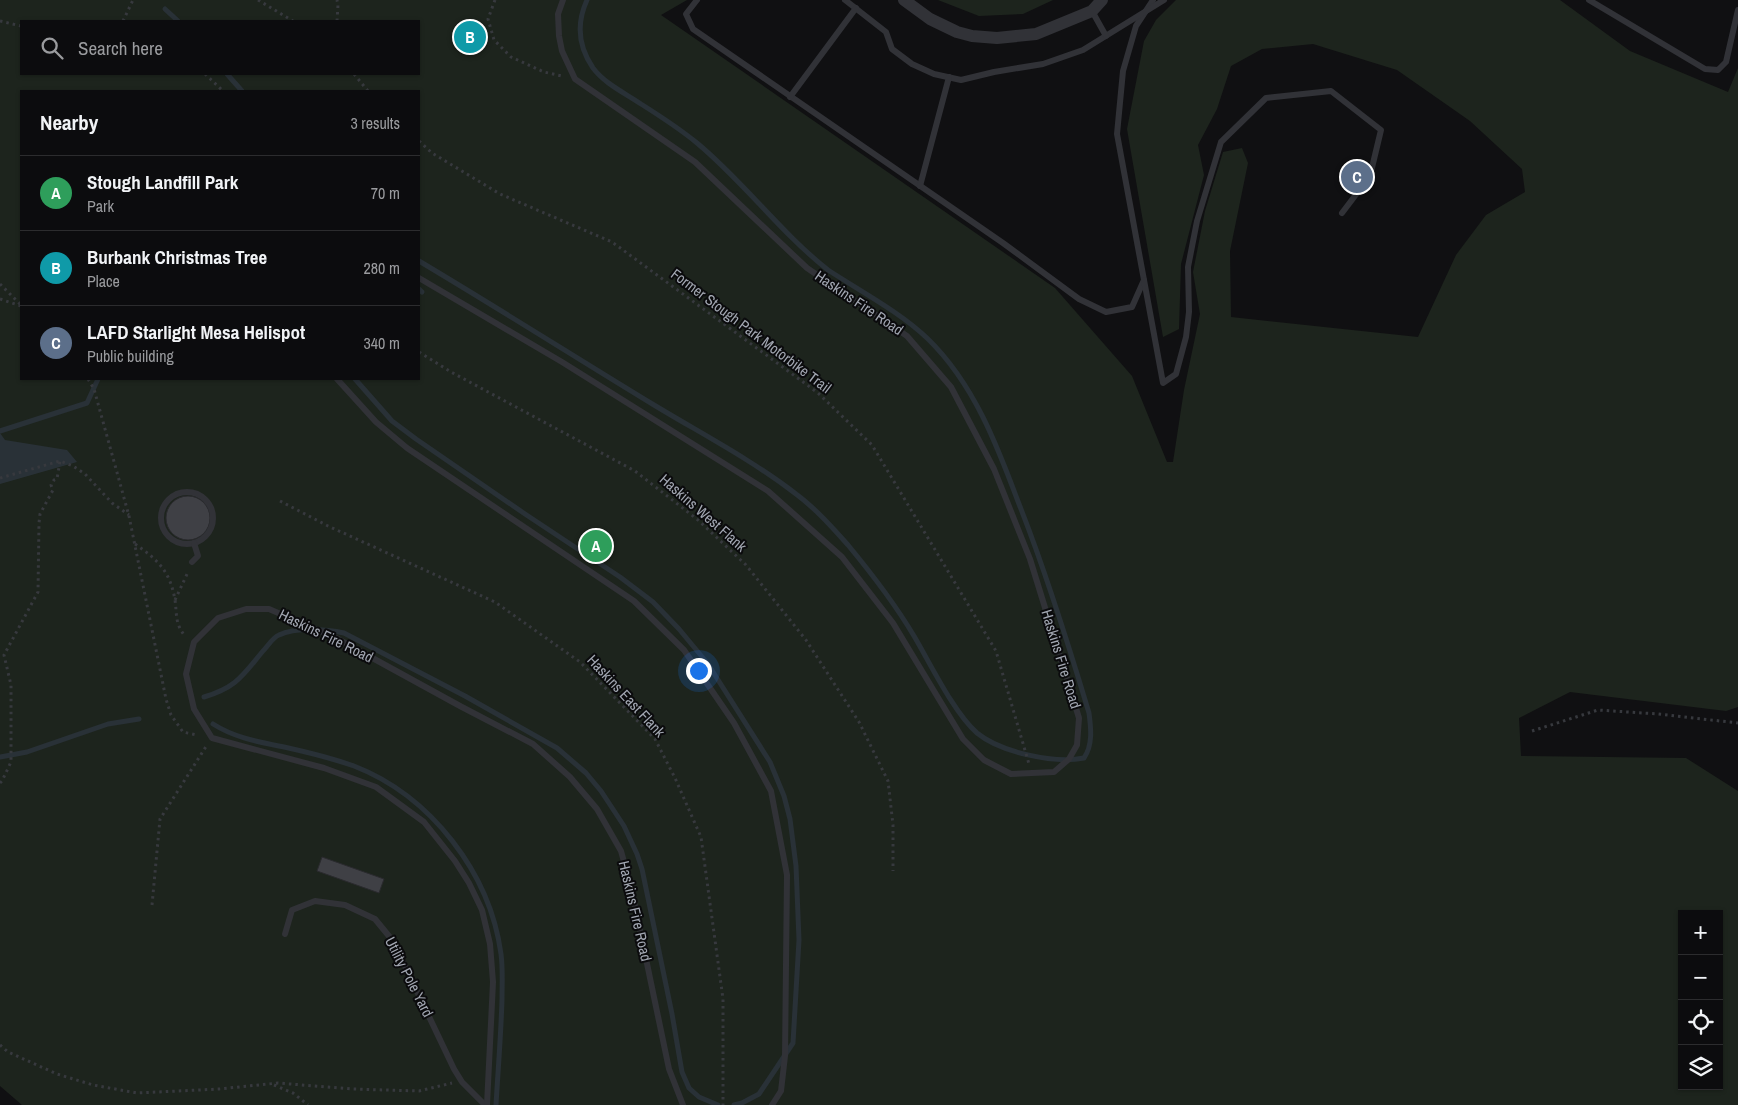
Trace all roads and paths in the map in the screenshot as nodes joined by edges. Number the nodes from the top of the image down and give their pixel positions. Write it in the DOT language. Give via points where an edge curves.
graph roads {
  1 [pos="133,0"];
  2 [pos="258,0"];
  3 [pos="337,0"];
  4 [pos="495,0"];
  5 [pos="563,0"];
  6 [pos="696,0"];
  7 [pos="844,0"];
  8 [pos="904,0"];
  9 [pos="1102,0"];
  10 [pos="1153,0"];
  11 [pos="1164,0"];
  12 [pos="1589,0"];
  13 [pos="856,8"];
  14 [pos="1146,10"];
  15 [pos="1738,10"];
  16 [pos="1092,11"];
  17 [pos="123,20"];
  18 [pos="291,20"];
  19 [pos="336,20"];
  20 [pos="1737,20"];
  21 [pos="0,21"];
  22 [pos="20,26"];
  23 [pos="1106,36"];
  24 [pos="206,75"];
  25 [pos="355,75"];
  26 [pos="949,77"];
  27 [pos="575,79"];
  28 [pos="222,90"];
  29 [pos="367,90"];
  30 [pos="790,96"];
  31 [pos="420,142"];
  32 [pos="920,186"];
  33 [pos="1342,213"];
  34 [pos="420,279"];
  35 [pos="1144,280"];
  36 [pos="0,284"];
  37 [pos="0,299"];
  38 [pos="20,305"];
  39 [pos="20,306"];
  40 [pos="420,353"];
  41 [pos="89,380"];
  42 [pos="338,380"];
  43 [pos="60,461"];
  44 [pos="0,478"];
  45 [pos="280,501"];
  46 [pos="129,516"];
  47 [pos="194,543"];
  48 [pos="135,544"];
  49 [pos="192,562"];
  50 [pos="175,600"];
  51 [pos="194,642"];
  52 [pos="1738,724"];
  53 [pos="1532,731"];
  54 [pos="212,738"];
  55 [pos="1032,774"];
  56 [pos="0,783"];
  57 [pos="893,871"];
  58 [pos="152,906"];
  59 [pos="285,934"];
  60 [pos="0,1045"];
  61 [pos="462,1082"];
  62 [pos="272,1084"];
  63 [pos="308,1105"];
  64 [pos="486,1105"];
  65 [pos="683,1105"];
  66 [pos="723,1105"];
  67 [pos="772,1105"];
  1 -- 17 [label="path"];
  2 -- 18 [label="path"];
  3 -- 19 [label="path"];
  4 -- 27 [label="path" via="488,19 494,40 510,57 544,72"];
  5 -- 27 [label="lane" via="558,14 559,36"];
  6 -- 30 [label="lane" via="686,14 692,29"];
  7 -- 13 [label="lane"];
  8 -- 16 [label="street" via="930,19 957,32 997,38 1036,34"];
  9 -- 16 [label="street"];
  10 -- 14 [label="lane"];
  11 -- 14 [label="lane"];
  12 -- 20 [label="lane" via="1705,70 1718,70 1726,62"];
  13 -- 26 [label="lane" via="886,32 892,50 912,64"];
  13 -- 30 [label="lane"];
  14 -- 23 [label="lane"];
  14 -- 35 [label="lane" via="1136,26 1123,71 1117,134"];
  15 -- 20 [label="lane"];
  16 -- 23 [label="lane"];
  21 -- 22 [label="path"];
  23 -- 26 [label="lane" via="1083,50 1043,64 961,80"];
  24 -- 28 [label="path"];
  25 -- 29 [label="path"];
  26 -- 32 [label="lane"];
  27 -- 55 [label="lane, Haskins Fire Road" via="695,162 807,268 908,336 951,387 994,469 1030,559 1079,718 1077,745 1070,760 1054,772"];
  30 -- 32 [label="lane"];
  31 -- 55 [label="path, Former Stough Park Motorbike Trail" via="432,153 500,194 612,242 818,393 872,445 996,651"];
  32 -- 35 [label="lane" via="1079,299 1106,312 1132,307"];
  33 -- 35 [label="lane" via="1370,176 1381,130 1331,91 1266,98 1221,142 1197,221 1188,267 1186,337 1176,374 1163,383"];
  34 -- 55 [label="lane, Haskins Fire Road" via="562,362 768,491 842,557 893,623 963,739 991,764 1012,774"];
  36 -- 38 [label="path"];
  37 -- 39 [label="path"];
  40 -- 57 [label="path, Haskins West Flank" via="634,471 698,520 746,565 806,640 859,722 888,781 893,825"];
  41 -- 46 [label="path" via="94,388"];
  42 -- 67 [label="lane" via="376,422 407,448 634,601 684,650 734,723 771,791 787,875 785,1056 782,1091"];
  43 -- 44 [label="path"];
  43 -- 46 [label="path" via="85,474"];
  43 -- 56 [label="path" via="57,478 51,485 53,490 40,514 38,592 4,655 10,685 11,762"];
  45 -- 66 [label="path, Haskins East Flank" via="495,602 580,662 655,739 701,837 723,999"];
  46 -- 48 [label="path"];
  47 -- 47 [label="lane" via="202,539 212,526 212,509 194,492 177,493 164,505 161,522 164,530 177,542"];
  47 -- 49 [label="lane" via="198,556"];
  48 -- 50 [label="path" via="166,571"];
  48 -- 54 [label="path" via="171,715 183,732"];
  49 -- 50 [label="path"];
  50 -- 51 [label="path" via="176,619 184,636"];
  51 -- 54 [label="lane" via="186,674 194,709"];
  51 -- 65 [label="lane, Haskins Fire Road" via="218,618 246,609 269,609 336,638 533,744 570,777 597,809 621,851 669,1069"];
  52 -- 53 [label="path" via="1598,710"];
  54 -- 58 [label="path" via="160,819"];
  54 -- 64 [label="lane" via="324,768 376,787 424,822 455,861 482,910 490,944 494,982"];
  59 -- 61 [label="lane, Utility Pole Yard" via="292,910 315,901 345,906 375,919 393,941"];
  60 -- 62 [label="path" via="8,1052 57,1074 93,1085 137,1092"];
  61 -- 62 [label="path" via="419,1091"];
  61 -- 64 [label="lane, Utility Pole Yard"];
  62 -- 63 [label="path" via="293,1093"];
}
